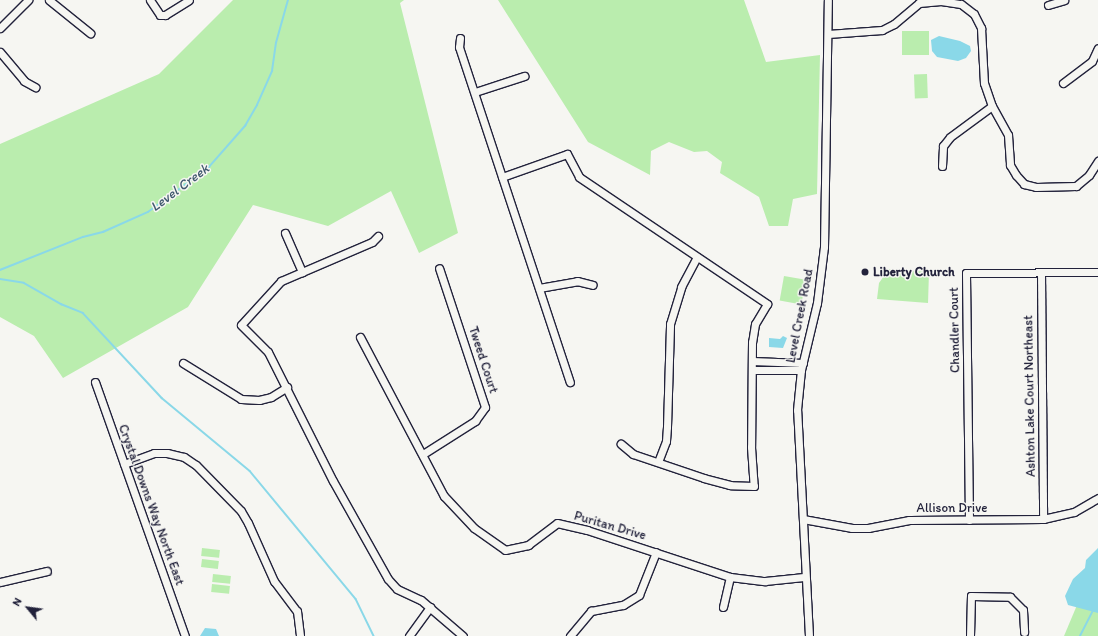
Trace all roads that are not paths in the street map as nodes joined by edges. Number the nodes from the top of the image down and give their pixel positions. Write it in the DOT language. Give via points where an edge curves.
graph roads {
  1 [pos="28,0"];
  2 [pos="49,0"];
  3 [pos="150,0"];
  4 [pos="188,0"];
  5 [pos="828,0"];
  6 [pos="1064,0"];
  7 [pos="1048,5"];
  8 [pos="0,28"];
  9 [pos="90,33"];
  10 [pos="828,34"];
  11 [pos="460,38"];
  12 [pos="1098,48"];
  13 [pos="0,52"];
  14 [pos="524,76"];
  15 [pos="1063,83"];
  16 [pos="35,87"];
  17 [pos="475,92"];
  18 [pos="992,106"];
  19 [pos="1098,161"];
  20 [pos="942,166"];
  21 [pos="502,177"];
  22 [pos="285,233"];
  23 [pos="378,236"];
  24 [pos="698,257"];
  25 [pos="439,268"];
  26 [pos="302,272"];
  27 [pos="1098,272"];
  28 [pos="1041,273"];
  29 [pos="593,285"];
  30 [pos="539,288"];
  31 [pos="360,337"];
  32 [pos="752,360"];
  33 [pos="183,363"];
  34 [pos="803,363"];
  35 [pos="752,370"];
  36 [pos="801,370"];
  37 [pos="95,382"];
  38 [pos="570,382"];
  39 [pos="287,387"];
  40 [pos="621,444"];
  41 [pos="422,454"];
  42 [pos="658,462"];
  43 [pos="124,464"];
  44 [pos="1098,498"];
  45 [pos="803,519"];
  46 [pos="1043,519"];
  47 [pos="969,520"];
  48 [pos="656,552"];
  49 [pos="47,571"];
  50 [pos="730,577"];
  51 [pos="804,577"];
  52 [pos="0,582"];
  53 [pos="430,607"];
  54 [pos="723,607"];
  55 [pos="1024,632"];
  56 [pos="185,636"];
  57 [pos="300,636"];
  58 [pos="408,636"];
  59 [pos="463,636"];
  60 [pos="570,636"];
  61 [pos="809,636"];
  62 [pos="970,636"];
  1 -- 8 [label="street"];
  2 -- 9 [label="street"];
  3 -- 4 [label="street" via="160,15 165,15"];
  5 -- 10 [label="street, Level Creek Road"];
  6 -- 7 [label="street"];
  10 -- 18 [label="street" via="882,30 894,24 911,7 919,3 941,1 961,4 974,14 981,28 984,83"];
  10 -- 34 [label="street, Level Creek Road" via="824,247 816,303"];
  11 -- 17 [label="street" via="459,47"];
  12 -- 15 [label="street" via="1092,61"];
  13 -- 16 [label="street" via="24,81"];
  14 -- 17 [label="street"];
  17 -- 21 [label="street"];
  18 -- 19 [label="street" via="1008,135 1010,164 1024,184 1036,187 1076,186 1089,175"];
  18 -- 20 [label="street" via="950,137 943,146"];
  21 -- 24 [label="street" via="567,154 579,177"];
  21 -- 30 [label="street"];
  22 -- 26 [label="street"];
  23 -- 26 [label="street" via="372,242"];
  24 -- 32 [label="street" via="767,304 755,324"];
  24 -- 42 [label="street" via="681,287 670,324 666,441"];
  25 -- 41 [label="street, Tweed Court" via="485,406 475,421"];
  26 -- 39 [label="street" via="276,284 241,325 268,352"];
  27 -- 28 [label="street, Chandler Court"];
  28 -- 46 [label="street, Ashton Lake Court Northeast"];
  28 -- 47 [label="street, Chandler Court" via="966,273"];
  29 -- 30 [label="street" via="577,281"];
  30 -- 38 [label="street"];
  31 -- 41 [label="street, Puritan Drive"];
  32 -- 34 [label="street"];
  32 -- 35 [label="street"];
  33 -- 39 [label="street" via="241,399 265,399"];
  34 -- 36 [label="street, Level Creek Road"];
  35 -- 36 [label="street"];
  35 -- 42 [label="street" via="751,447 754,486 730,485"];
  36 -- 45 [label="street, Level Creek Road" via="797,410"];
  37 -- 43 [label="street, Crystal Downs Way North East"];
  39 -- 53 [label="street" via="333,481 388,579 397,589"];
  40 -- 42 [label="street" via="633,454"];
  41 -- 48 [label="street, Puritan Drive" via="444,496 456,511 490,541 505,550 528,545 557,523"];
  43 -- 56 [label="street, Crystal Downs Way North East"];
  43 -- 57 [label="street" via="154,453 167,452 184,457 196,465 241,511 274,581 297,610"];
  44 -- 46 [label="street, Allison Drive" via="1074,512"];
  45 -- 47 [label="street, Allison Drive" via="852,528 868,528 909,520"];
  45 -- 51 [label="street, Level Creek Road"];
  46 -- 47 [label="street, Allison Drive"];
  48 -- 50 [label="street, Puritan Drive"];
  48 -- 60 [label="street" via="639,595 623,605 591,611"];
  49 -- 52 [label="street"];
  50 -- 51 [label="street, Puritan Drive" via="765,581"];
  50 -- 54 [label="street"];
  51 -- 61 [label="street, Level Creek Road"];
  53 -- 58 [label="street"];
  53 -- 59 [label="street"];
  55 -- 62 [label="street" via="1023,610 1010,597 971,596"];
}
